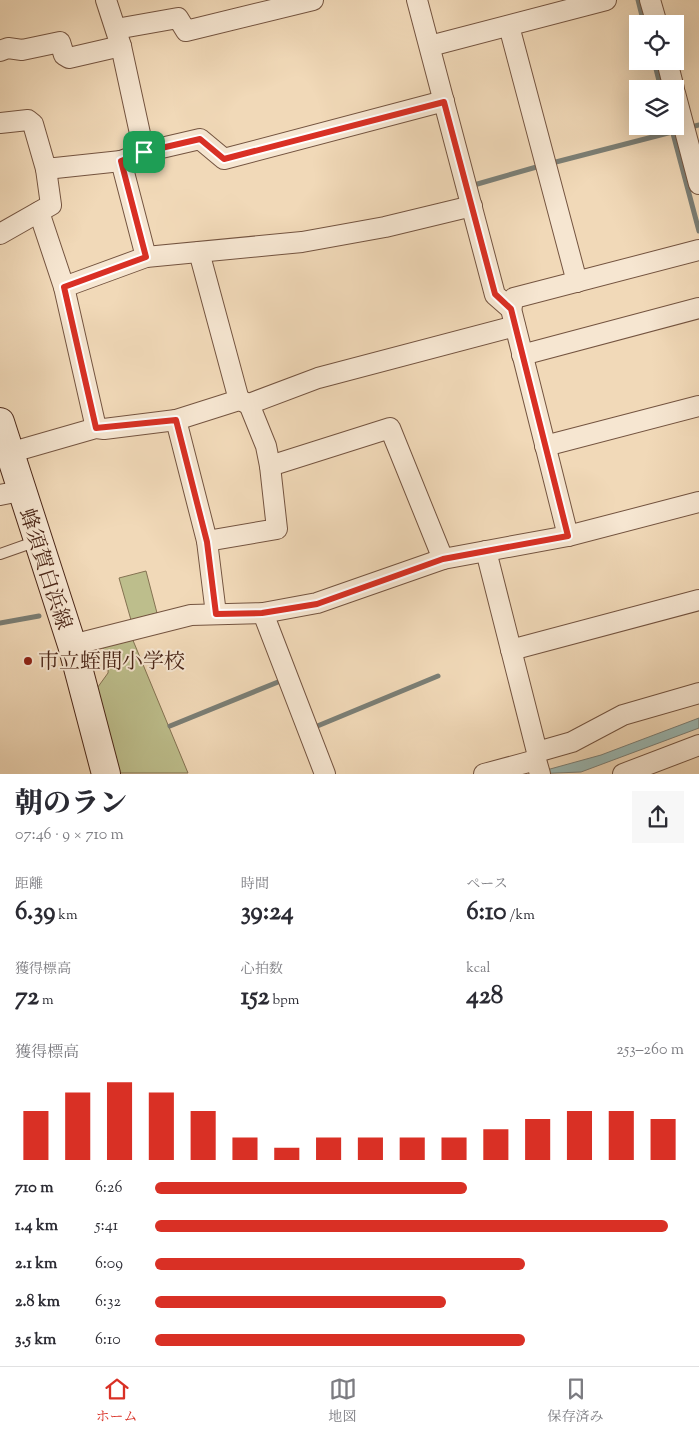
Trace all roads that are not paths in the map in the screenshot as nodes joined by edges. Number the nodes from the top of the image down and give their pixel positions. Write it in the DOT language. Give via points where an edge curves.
graph roads {
  1 [pos="106,0"];
  2 [pos="313,0"];
  3 [pos="417,0"];
  4 [pos="606,0"];
  5 [pos="650,0"];
  6 [pos="654,15"];
  7 [pos="509,26"];
  8 [pos="118,37"];
  9 [pos="430,46"];
  10 [pos="0,51"];
  11 [pos="444,102"];
  12 [pos="0,123"];
  13 [pos="684,127"];
  14 [pos="144,152"];
  15 [pos="121,161"];
  16 [pos="46,169"];
  17 [pos="699,184"];
  18 [pos="472,206"];
  19 [pos="39,212"];
  20 [pos="0,234"];
  21 [pos="699,250"];
  22 [pos="199,252"];
  23 [pos="146,257"];
  24 [pos="578,282"];
  25 [pos="64,287"];
  26 [pos="699,308"];
  27 [pos="513,318"];
  28 [pos="522,355"];
  29 [pos="244,402"];
  30 [pos="699,406"];
  31 [pos="176,420"];
  32 [pos="0,422"];
  33 [pos="96,428"];
  34 [pos="545,446"];
  35 [pos="9,453"];
  36 [pos="270,466"];
  37 [pos="10,493"];
  38 [pos="699,502"];
  39 [pos="568,536"];
  40 [pos="37,541"];
  41 [pos="207,542"];
  42 [pos="486,551"];
  43 [pos="0,554"];
  44 [pos="443,559"];
  45 [pos="699,600"];
  46 [pos="262,613"];
  47 [pos="216,614"];
  48 [pos="72,645"];
  49 [pos="511,650"];
  50 [pos="699,693"];
  51 [pos="699,745"];
  52 [pos="538,764"];
  53 [pos="106,774"];
  54 [pos="326,774"];
  55 [pos="484,774"];
  56 [pos="623,774"];
  1 -- 8 [label="street"];
  2 -- 8 [label="street" via="186,31 178,18"];
  3 -- 9 [label="street"];
  4 -- 7 [label="street"];
  5 -- 6 [label="street"];
  7 -- 9 [label="street"];
  7 -- 24 [label="street"];
  8 -- 10 [label="street" via="69,58 64,55 60,42"];
  8 -- 14 [label="street"];
  9 -- 11 [label="street"];
  11 -- 14 [label="street" via="224,159 200,139"];
  11 -- 18 [label="street"];
  12 -- 16 [label="street" via="28,120 32,124"];
  13 -- 17 [label="street"];
  14 -- 15 [label="street"];
  15 -- 16 [label="street"];
  15 -- 23 [label="street"];
  16 -- 19 [label="street" via="51,205"];
  18 -- 22 [label="street" via="385,227 302,242"];
  18 -- 27 [label="street" via="495,294"];
  19 -- 20 [label="street"];
  19 -- 25 [label="street"];
  21 -- 24 [label="street"];
  22 -- 23 [label="street"];
  22 -- 29 [label="street"];
  23 -- 25 [label="street"];
  24 -- 27 [label="street" via="514,298"];
  25 -- 33 [label="street"];
  26 -- 28 [label="street"];
  27 -- 28 [label="street"];
  27 -- 29 [label="street"];
  28 -- 34 [label="street"];
  29 -- 31 [label="street"];
  29 -- 36 [label="street" via="266,446"];
  30 -- 34 [label="street"];
  31 -- 33 [label="street"];
  31 -- 41 [label="street"];
  32 -- 35 [label="main road, 蜂須賀白浜線"];
  33 -- 35 [label="street"];
  34 -- 39 [label="street"];
  35 -- 37 [label="main road, 蜂須賀白浜線"];
  36 -- 41 [label="street" via="277,529"];
  36 -- 44 [label="street" via="390,428"];
  37 -- 40 [label="main road, 蜂須賀白浜線"];
  38 -- 39 [label="street"];
  39 -- 42 [label="street"];
  40 -- 43 [label="lane"];
  40 -- 48 [label="main road, 蜂須賀白浜線"];
  41 -- 47 [label="street"];
  42 -- 44 [label="street"];
  42 -- 49 [label="street"];
  44 -- 46 [label="street" via="317,604"];
  45 -- 49 [label="street"];
  46 -- 47 [label="street"];
  46 -- 54 [label="street"];
  47 -- 48 [label="street" via="191,615"];
  48 -- 53 [label="main road, 蜂須賀白浜線"];
  49 -- 52 [label="street"];
  50 -- 52 [label="street" via="623,714"];
  51 -- 56 [label="street"];
  52 -- 55 [label="street"];
}
